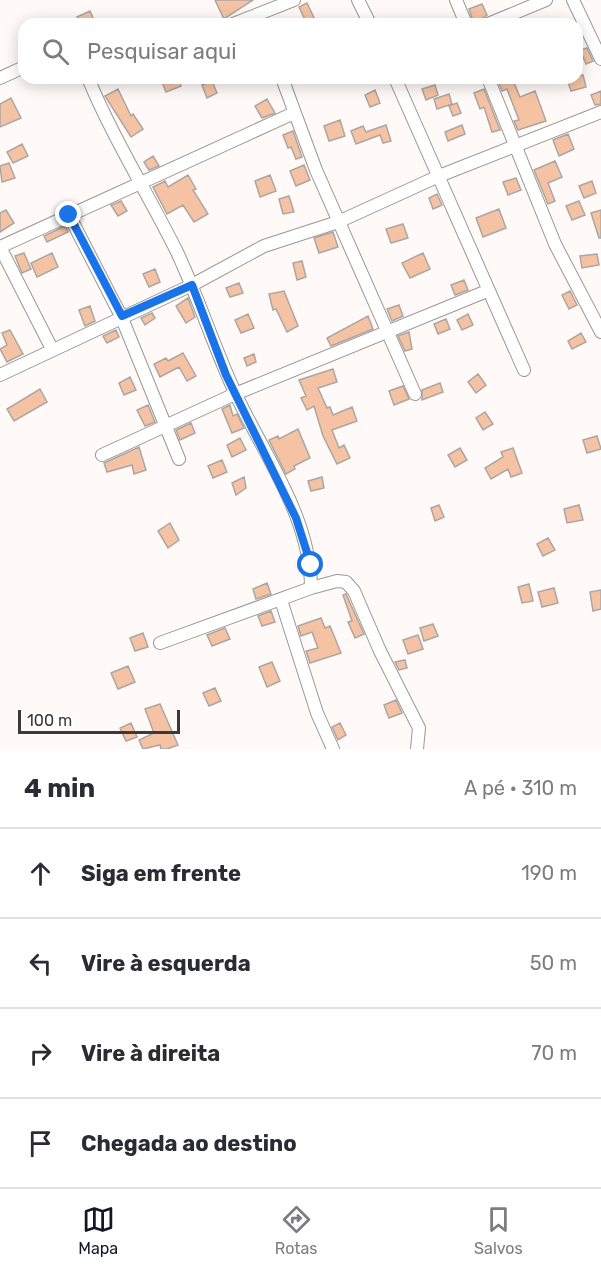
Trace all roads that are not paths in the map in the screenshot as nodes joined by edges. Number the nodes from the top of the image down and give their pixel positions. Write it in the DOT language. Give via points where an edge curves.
graph roads {
  1 [pos="294,0"];
  2 [pos="358,0"];
  3 [pos="456,0"];
  4 [pos="546,0"];
  5 [pos="573,0"];
  6 [pos="272,4"];
  7 [pos="260,18"];
  8 [pos="367,18"];
  9 [pos="464,18"];
  10 [pos="502,18"];
  11 [pos="582,18"];
  12 [pos="583,21"];
  13 [pos="601,59"];
  14 [pos="18,70"];
  15 [pos="0,78"];
  16 [pos="94,84"];
  17 [pos="284,84"];
  18 [pos="398,84"];
  19 [pos="490,84"];
  20 [pos="601,112"];
  21 [pos="294,113"];
  22 [pos="514,146"];
  23 [pos="439,176"];
  24 [pos="141,182"];
  25 [pos="69,215"];
  26 [pos="338,222"];
  27 [pos="0,247"];
  28 [pos="192,285"];
  29 [pos="487,291"];
  30 [pos="122,316"];
  31 [pos="601,332"];
  32 [pos="388,333"];
  33 [pos="52,349"];
  34 [pos="524,370"];
  35 [pos="0,375"];
  36 [pos="236,394"];
  37 [pos="415,394"];
  38 [pos="166,427"];
  39 [pos="102,455"];
  40 [pos="179,459"];
  41 [pos="311,588"];
  42 [pos="281,600"];
  43 [pos="160,643"];
  44 [pos="333,749"];
  45 [pos="417,749"];
  1 -- 6 [label="street"];
  2 -- 8 [label="street"];
  3 -- 9 [label="street"];
  4 -- 10 [label="street"];
  5 -- 11 [label="street"];
  6 -- 7 [label="street"];
  12 -- 13 [label="street"];
  14 -- 15 [label="street"];
  16 -- 24 [label="street"];
  17 -- 21 [label="street"];
  18 -- 23 [label="street"];
  19 -- 22 [label="street"];
  20 -- 22 [label="street"];
  21 -- 24 [label="street"];
  21 -- 26 [label="street"];
  22 -- 23 [label="street"];
  22 -- 31 [label="street" via="555,244"];
  23 -- 26 [label="street"];
  23 -- 29 [label="street"];
  24 -- 25 [label="street"];
  24 -- 28 [label="street"];
  25 -- 27 [label="street"];
  25 -- 30 [label="street"];
  26 -- 28 [label="street" via="264,246"];
  26 -- 32 [label="street"];
  27 -- 33 [label="street"];
  28 -- 30 [label="street"];
  28 -- 36 [label="street"];
  29 -- 32 [label="street"];
  29 -- 34 [label="street"];
  30 -- 33 [label="street"];
  30 -- 38 [label="street"];
  32 -- 36 [label="street"];
  32 -- 37 [label="street"];
  33 -- 35 [label="street"];
  36 -- 38 [label="street"];
  36 -- 41 [label="street" via="296,518 311,565"];
  38 -- 39 [label="street"];
  38 -- 40 [label="street"];
  41 -- 42 [label="street"];
  41 -- 45 [label="street" via="338,581 346,582 354,591 419,728"];
  42 -- 43 [label="street"];
  42 -- 44 [label="street" via="317,713"];
}
